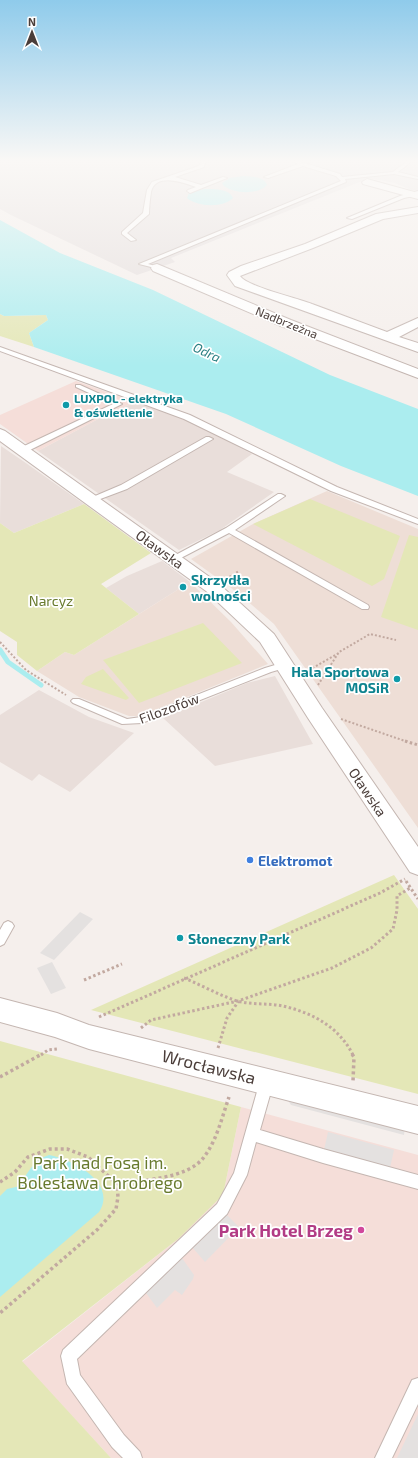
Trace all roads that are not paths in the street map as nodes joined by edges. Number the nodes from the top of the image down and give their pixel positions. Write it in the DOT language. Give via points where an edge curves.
graph roads {
  1 [pos="127,230"];
  2 [pos="225,230"];
  3 [pos="337,230"];
  4 [pos="133,240"];
  5 [pos="157,268"];
  6 [pos="418,322"];
  7 [pos="388,337"];
  8 [pos="418,348"];
  9 [pos="0,349"];
  10 [pos="418,374"];
  11 [pos="78,386"];
  12 [pos="0,434"];
  13 [pos="209,439"];
  14 [pos="23,450"];
  15 [pos="281,496"];
  16 [pos="92,499"];
  17 [pos="418,522"];
  18 [pos="229,530"];
  19 [pos="174,558"];
  20 [pos="365,607"];
  21 [pos="285,665"];
  22 [pos="76,701"];
  23 [pos="418,866"];
  24 [pos="8,926"];
  25 [pos="0,941"];
  26 [pos="0,1010"];
  27 [pos="267,1081"];
  28 [pos="418,1120"];
  29 [pos="252,1134"];
  30 [pos="418,1182"];
  31 [pos="416,1397"];
  32 [pos="134,1458"];
  33 [pos="383,1458"];
  1 -- 4 [label="lane" via="124,233"];
  2 -- 5 [label="lane" via="142,264"];
  3 -- 7 [label="street" via="309,246 234,275 239,282 249,287"];
  5 -- 10 [label="street, Nadbrzeżna" via="286,323"];
  6 -- 7 [label="street"];
  7 -- 8 [label="street"];
  9 -- 17 [label="lane" via="187,417 334,489"];
  11 -- 14 [label="lane" via="120,404"];
  12 -- 14 [label="street, Oławska"];
  13 -- 16 [label="lane" via="124,487"];
  14 -- 16 [label="street, Oławska"];
  15 -- 18 [label="lane"];
  16 -- 19 [label="street, Oławska"];
  18 -- 19 [label="lane"];
  18 -- 20 [label="lane"];
  19 -- 21 [label="street, Oławska" via="245,615 267,638"];
  21 -- 22 [label="lane, Filozofów" via="142,720 126,722"];
  21 -- 23 [label="street, Oławska"];
  24 -- 25 [label="lane"];
  26 -- 27 [label="street, Wrocławska" via="57,1025 89,1037"];
  27 -- 28 [label="street, Wrocławska"];
  27 -- 29 [label="lane"];
  29 -- 30 [label="lane"];
  29 -- 32 [label="lane" via="240,1174 222,1209 69,1356 73,1378 118,1441"];
  31 -- 33 [label="lane"];
}
